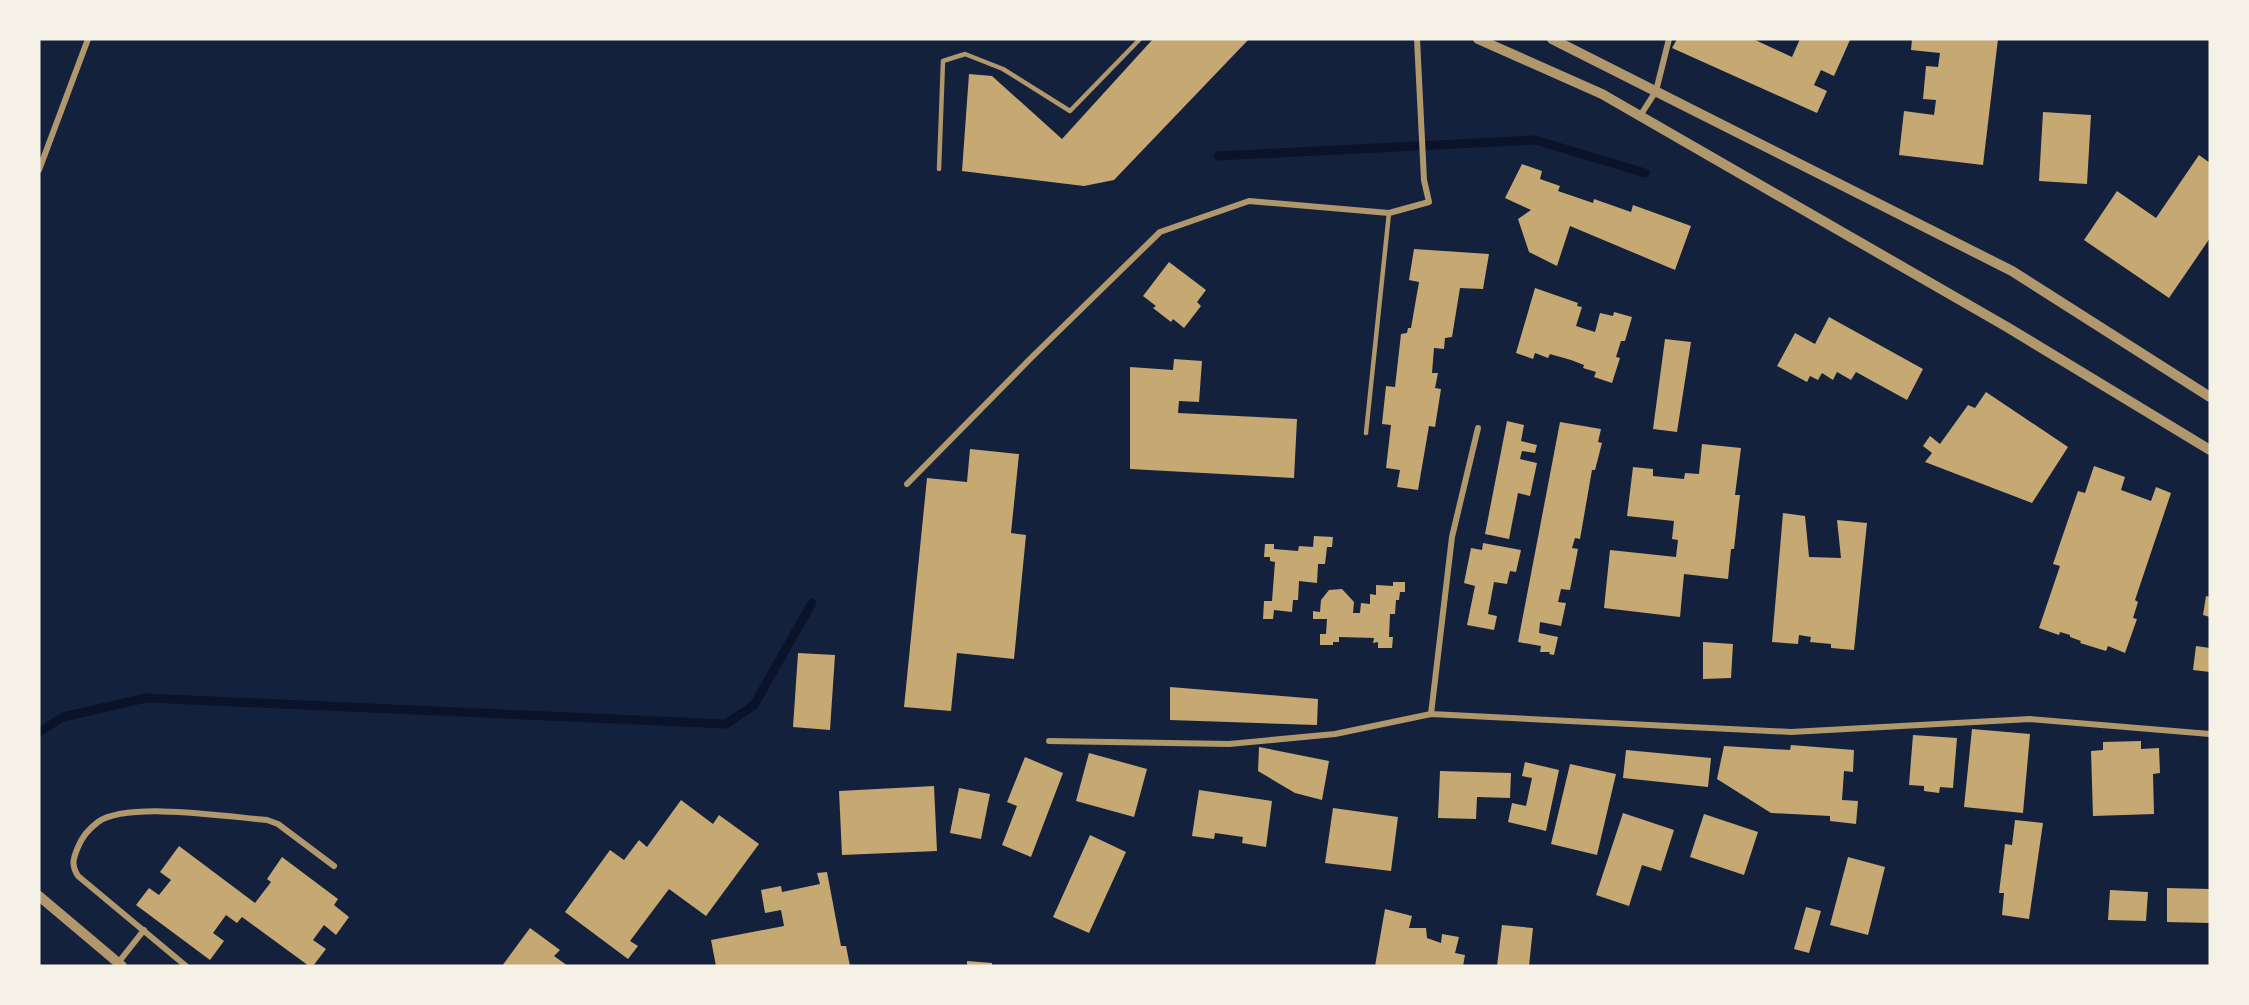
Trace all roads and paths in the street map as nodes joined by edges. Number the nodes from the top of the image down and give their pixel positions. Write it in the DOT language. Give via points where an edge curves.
graph roads {
  1 [pos="88,39"];
  2 [pos="1140,39"];
  3 [pos="1417,39"];
  4 [pos="1478,39"];
  5 [pos="1552,39"];
  6 [pos="1669,39"];
  7 [pos="1656,92"];
  8 [pos="1640,116"];
  9 [pos="939,169"];
  10 [pos="39,170"];
  11 [pos="1389,213"];
  12 [pos="2210,397"];
  13 [pos="1478,428"];
  14 [pos="1366,433"];
  15 [pos="2210,450"];
  16 [pos="908,484"];
  17 [pos="1431,714"];
  18 [pos="2210,734"];
  19 [pos="1049,741"];
  20 [pos="334,866"];
  21 [pos="39,896"];
  22 [pos="144,930"];
  23 [pos="120,964"];
  24 [pos="186,966"];
  1 -- 10 [label="street"];
  2 -- 9 [label="lane" via="1070,111 1003,69 965,54 943,61"];
  3 -- 11 [label="street" via="1424,180 1429,202"];
  4 -- 8 [label="street" via="1602,94"];
  5 -- 7 [label="street"];
  6 -- 7 [label="street"];
  7 -- 8 [label="street"];
  7 -- 12 [label="street" via="2012,271"];
  8 -- 15 [label="street" via="2007,327"];
  11 -- 14 [label="lane"];
  11 -- 16 [label="street" via="1249,201 1160,232"];
  13 -- 17 [label="street" via="1452,537"];
  17 -- 18 [label="street" via="1791,732 2030,719"];
  17 -- 19 [label="street" via="1335,734 1229,744"];
  20 -- 22 [label="street" via="267,820 132,811 99,821 82,838 72,860 73,868"];
  21 -- 23 [label="street"];
  22 -- 23 [label="street"];
  22 -- 24 [label="street"];
}
